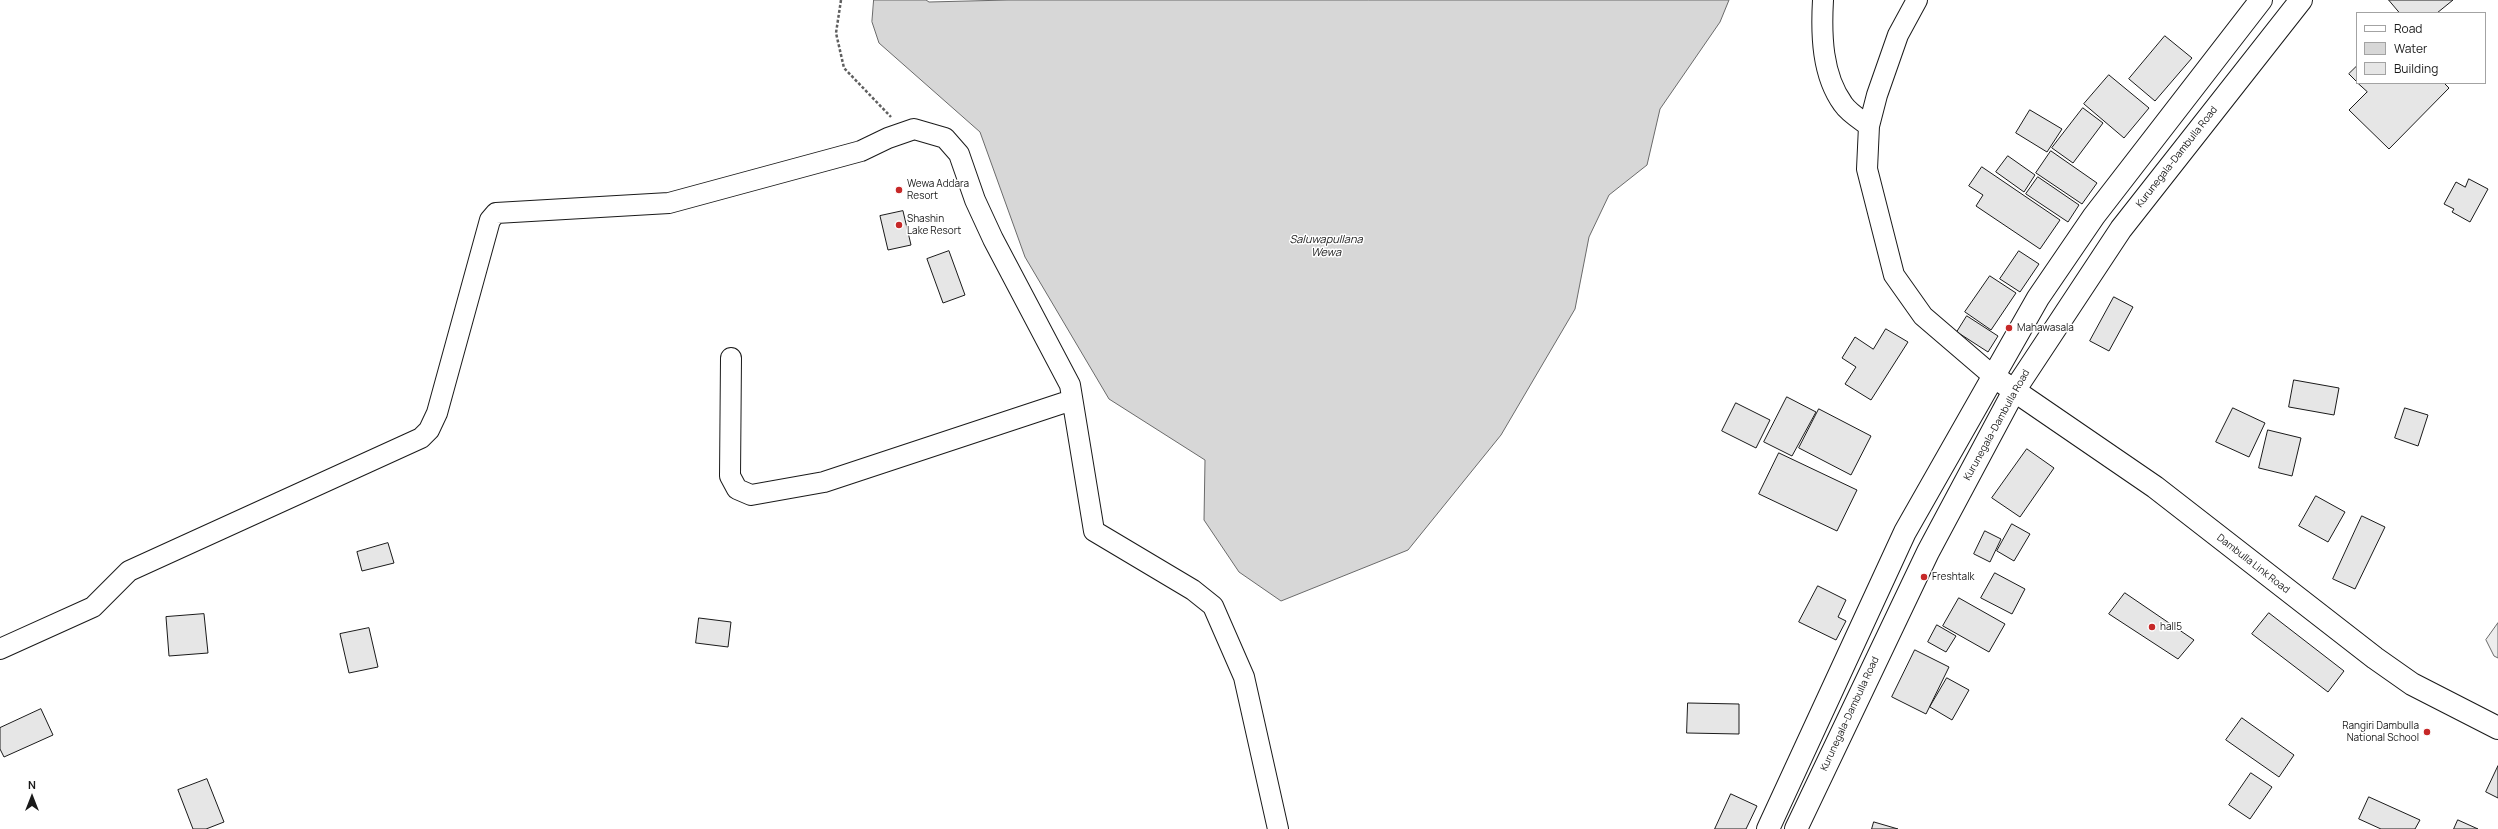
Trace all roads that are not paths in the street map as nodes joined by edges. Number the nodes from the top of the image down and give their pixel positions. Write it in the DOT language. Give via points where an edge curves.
graph roads {
  1 [pos="1823,0"];
  2 [pos="1917,0"];
  3 [pos="2261,0"];
  4 [pos="2301,0"];
  5 [pos="2236,32"];
  6 [pos="2262,49"];
  7 [pos="1869,126"];
  8 [pos="731,358"];
  9 [pos="1993,376"];
  10 [pos="2014,391"];
  11 [pos="1072,400"];
  12 [pos="0,649"];
  13 [pos="2498,728"];
  14 [pos="1278,829"];
  15 [pos="1768,829"];
  16 [pos="1796,829"];
  1 -- 7 [label="street" via="1825,60 1831,80 1843,105"];
  2 -- 7 [label="street" via="1898,35"];
  3 -- 5 [label="main road"];
  4 -- 6 [label="main road, Kurunegala-Dambulla Road"];
  5 -- 6 [label="main road"];
  5 -- 9 [label="main road" via="2094,216 2038,298"];
  6 -- 10 [label="main road, Kurunegala-Dambulla Road" via="2121,229"];
  7 -- 9 [label="street" via="1868,169 1894,275 1923,316"];
  8 -- 11 [label="street" via="730,476 737,489 751,495 824,482"];
  9 -- 10 [label="main road, Dambulla Link Road"];
  9 -- 15 [label="main road" via="1905,532"];
  10 -- 13 [label="main road, Dambulla Link Road" via="2155,487 2412,684"];
  10 -- 16 [label="main road, Kurunegala-Dambulla Road" via="1928,552"];
  11 -- 12 [label="street" via="1070,385 975,200 959,154 945,138 914,129 861,151 669,202 496,213 490,220 437,413 429,430 421,438 129,571 93,607"];
  11 -- 14 [label="street" via="1094,531 1193,590 1213,606 1244,677"];
}
